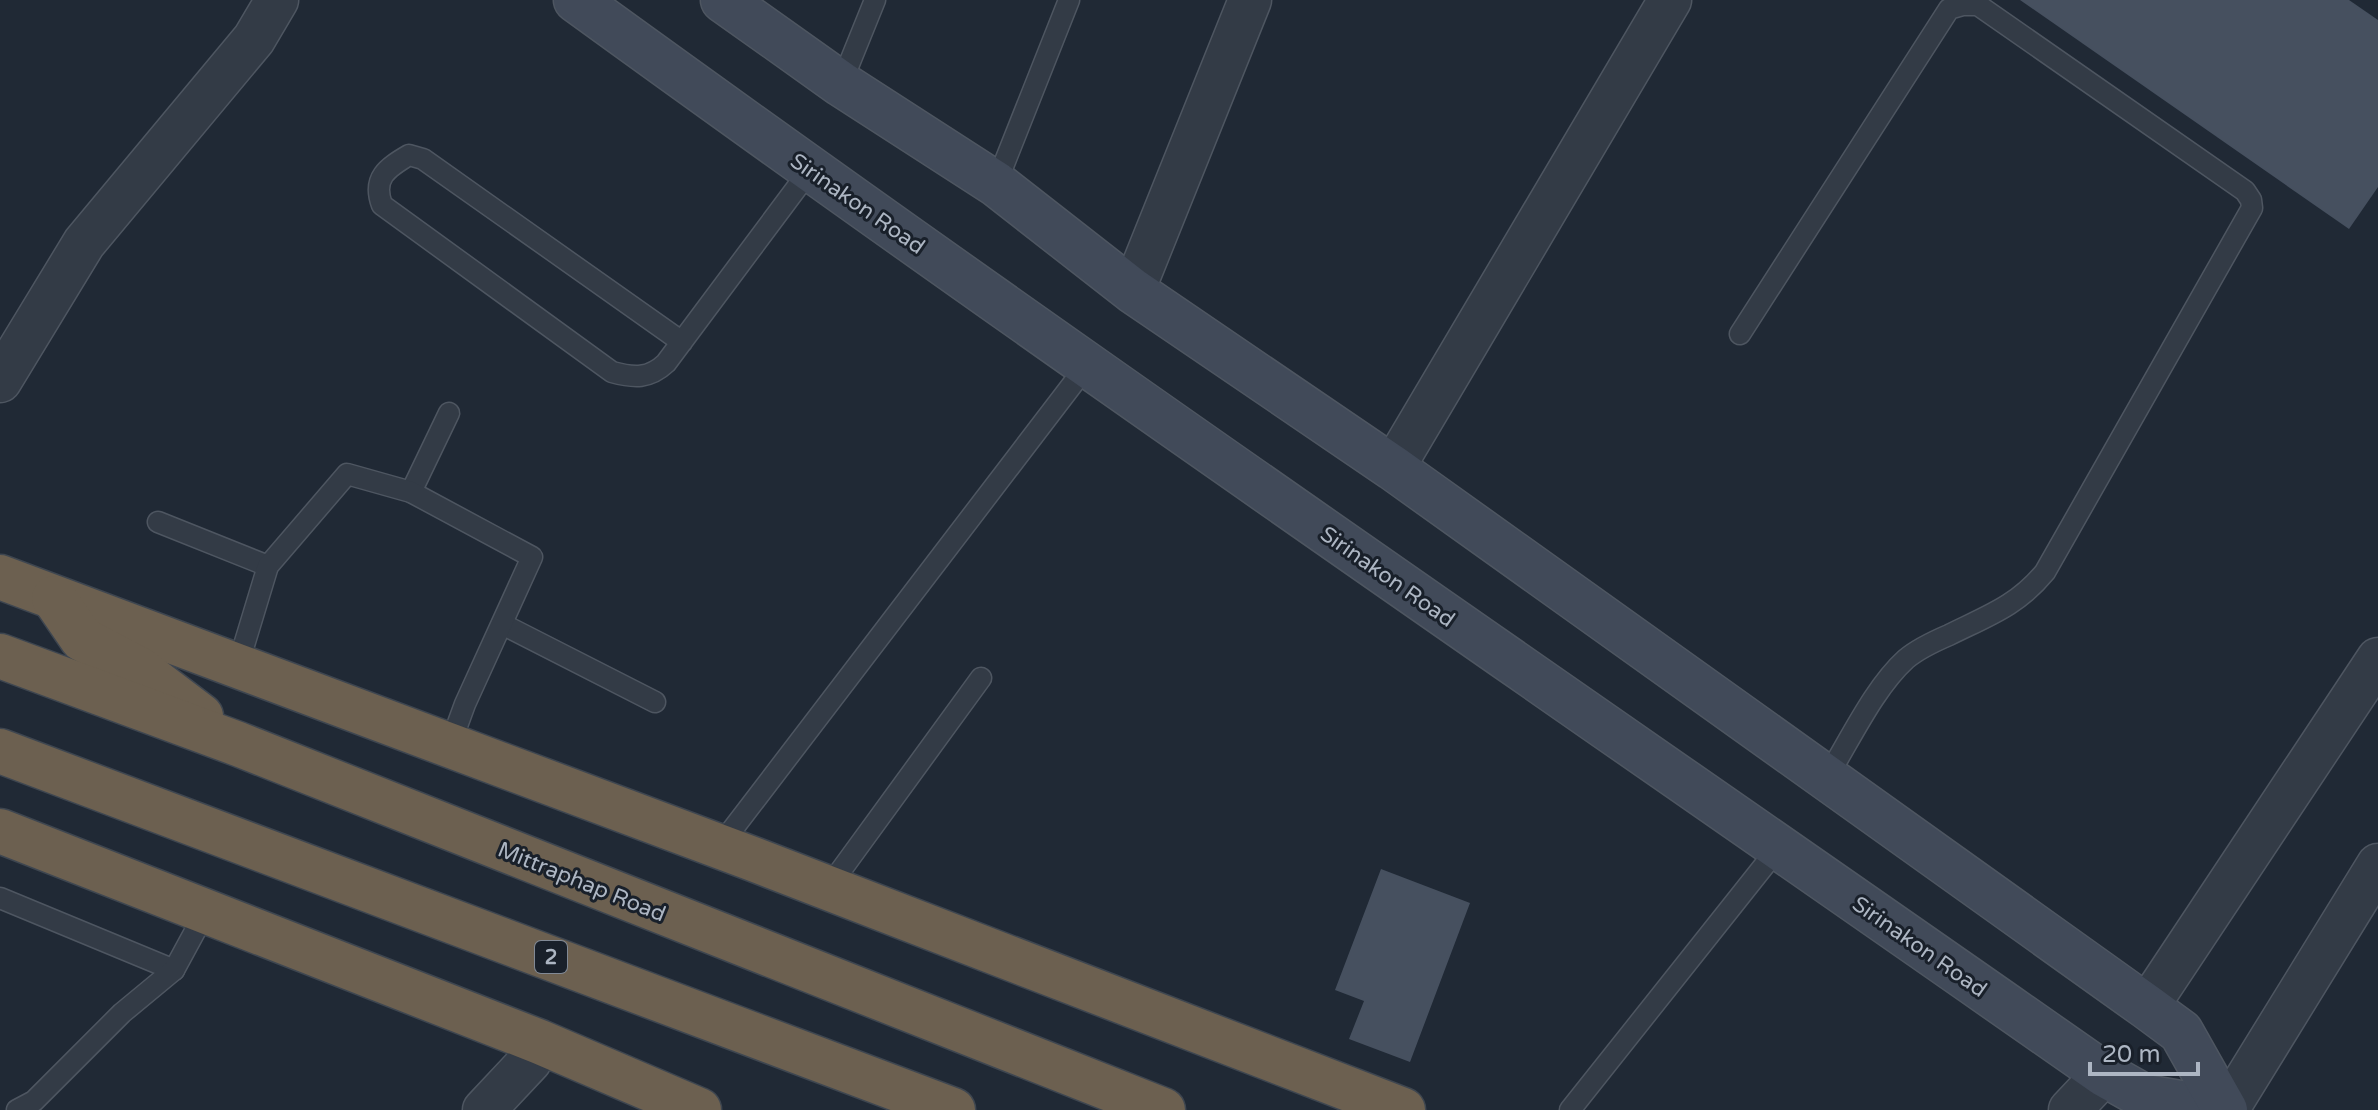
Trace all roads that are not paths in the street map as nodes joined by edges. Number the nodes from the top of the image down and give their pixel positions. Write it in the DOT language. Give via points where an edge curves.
graph roads {
  1 [pos="277,0"];
  2 [pos="576,0"];
  3 [pos="723,0"];
  4 [pos="875,0"];
  5 [pos="1069,0"];
  6 [pos="1250,0"];
  7 [pos="1670,0"];
  8 [pos="841,84"];
  9 [pos="810,170"];
  10 [pos="996,184"];
  11 [pos="1133,291"];
  12 [pos="1740,334"];
  13 [pos="682,342"];
  14 [pos="1088,364"];
  15 [pos="0,381"];
  16 [pos="449,413"];
  17 [pos="1393,468"];
  18 [pos="411,492"];
  19 [pos="158,522"];
  20 [pos="268,566"];
  21 [pos="0,577"];
  22 [pos="52,596"];
  23 [pos="502,624"];
  24 [pos="0,656"];
  25 [pos="2378,659"];
  26 [pos="238,665"];
  27 [pos="981,678"];
  28 [pos="655,702"];
  29 [pos="238,744"];
  30 [pos="450,745"];
  31 [pos="0,751"];
  32 [pos="1827,777"];
  33 [pos="0,831"];
  34 [pos="719,847"];
  35 [pos="1779,847"];
  36 [pos="2378,865"];
  37 [pos="828,888"];
  38 [pos="0,898"];
  39 [pos="206,911"];
  40 [pos="174,970"];
  41 [pos="2147,1007"];
  42 [pos="540,1042"];
  43 [pos="2104,1074"];
  44 [pos="17,1110"];
  45 [pos="484,1110"];
  46 [pos="699,1110"];
  47 [pos="953,1110"];
  48 [pos="1163,1110"];
  49 [pos="1403,1110"];
  50 [pos="1570,1110"];
  51 [pos="2070,1110"];
  52 [pos="2224,1110"];
  1 -- 15 [label="street" via="254,39 84,243"];
  2 -- 9 [label="street, Sirinakon Road"];
  3 -- 8 [label="street"];
  4 -- 8 [label="lane"];
  5 -- 10 [label="lane"];
  6 -- 11 [label="street"];
  7 -- 17 [label="street"];
  8 -- 10 [label="street"];
  9 -- 13 [label="lane"];
  9 -- 14 [label="street, Sirinakon Road"];
  10 -- 11 [label="street"];
  11 -- 17 [label="street"];
  12 -- 32 [label="lane" via="1949,9 1963,5 1978,5 2251,200 2252,208 2045,572 2007,607 1908,658 1887,681"];
  13 -- 13 [label="lane" via="657,372 645,377 612,372 382,205 380,181 409,155 423,159"];
  14 -- 34 [label="lane"];
  14 -- 35 [label="street, Sirinakon Road"];
  16 -- 18 [label="lane"];
  17 -- 32 [label="street"];
  18 -- 20 [label="lane" via="347,474"];
  18 -- 23 [label="lane" via="532,557"];
  19 -- 20 [label="lane"];
  20 -- 26 [label="lane"];
  21 -- 22 [label="highway"];
  22 -- 26 [label="highway"];
  22 -- 29 [label="highway" via="82,639 139,669"];
  23 -- 28 [label="lane"];
  23 -- 30 [label="lane"];
  24 -- 29 [label="highway, Mittraphap Road"];
  25 -- 41 [label="street"];
  26 -- 30 [label="highway"];
  27 -- 37 [label="lane"];
  29 -- 48 [label="highway, Mittraphap Road"];
  30 -- 34 [label="highway"];
  31 -- 47 [label="highway, 2"];
  32 -- 41 [label="street"];
  33 -- 39 [label="highway"];
  34 -- 37 [label="highway"];
  35 -- 43 [label="street, Sirinakon Road"];
  35 -- 50 [label="lane"];
  36 -- 52 [label="street"];
  37 -- 49 [label="highway"];
  38 -- 40 [label="lane"];
  39 -- 40 [label="lane"];
  39 -- 42 [label="highway"];
  40 -- 44 [label="lane" via="122,1013 34,1101"];
  41 -- 52 [label="street" via="2181,1032"];
  42 -- 45 [label="street" via="530,1061"];
  42 -- 46 [label="highway"];
  43 -- 51 [label="street"];
  43 -- 52 [label="street, Sirinakon Road" via="2145,1097"];
}
